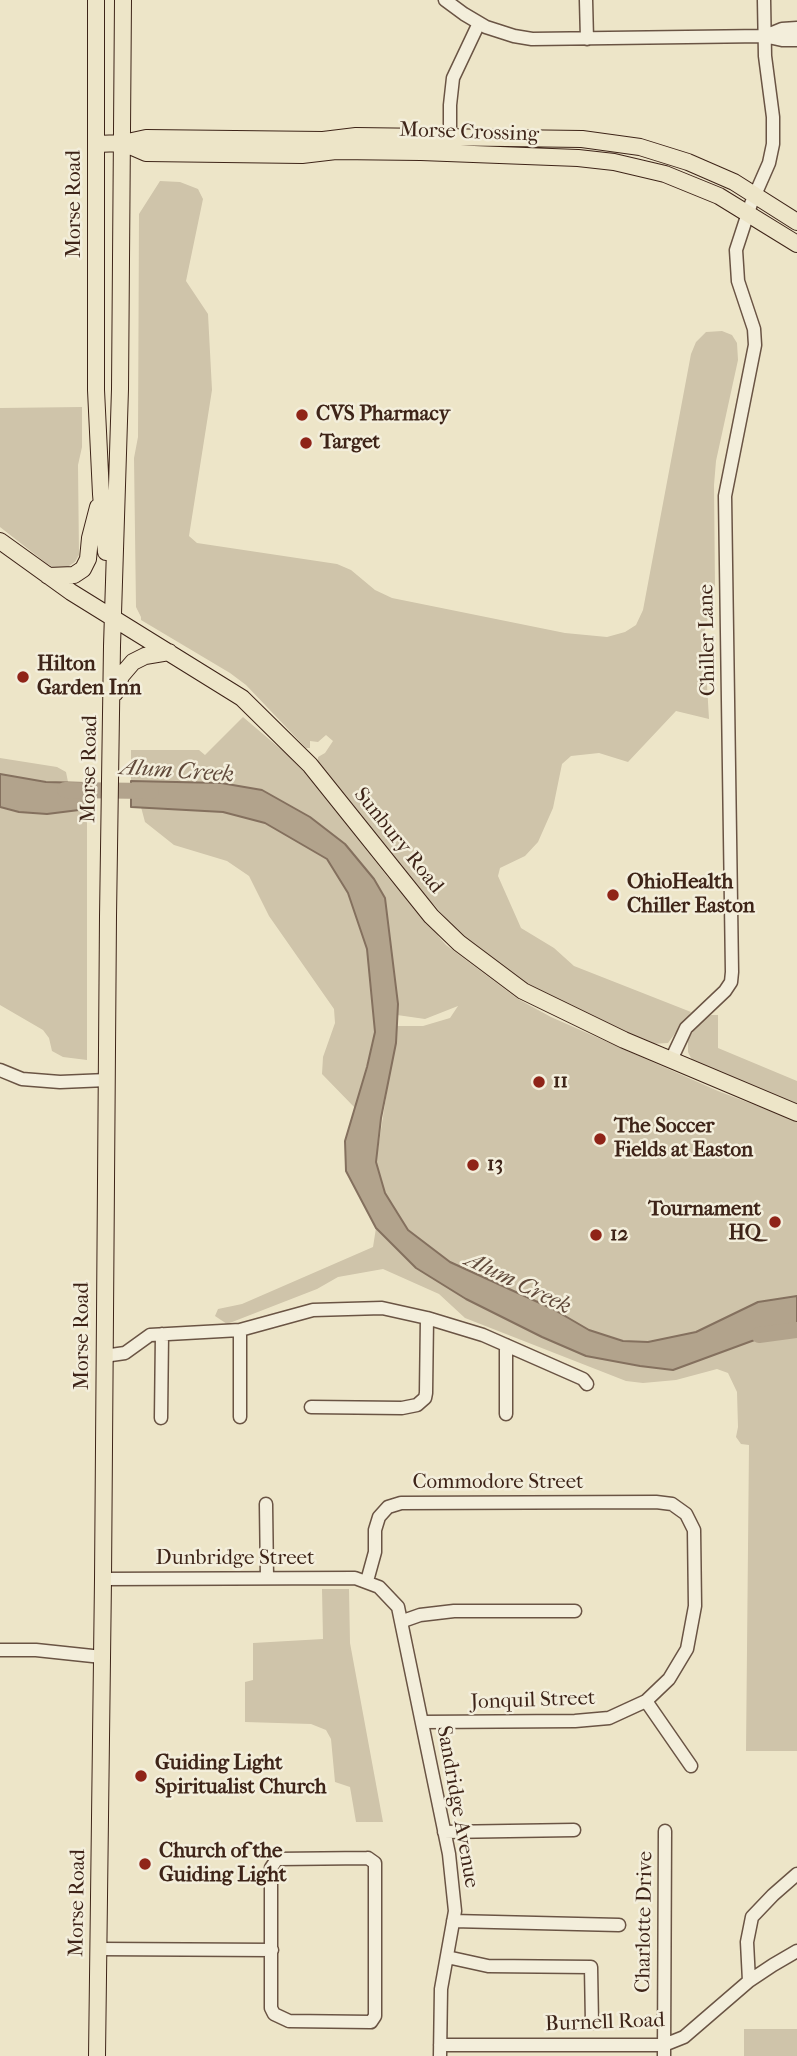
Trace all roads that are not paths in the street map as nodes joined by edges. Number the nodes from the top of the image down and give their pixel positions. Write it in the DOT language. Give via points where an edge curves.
graph roads {
  1 [pos="96,0"];
  2 [pos="123,0"];
  3 [pos="445,0"];
  4 [pos="586,0"];
  5 [pos="764,0"];
  6 [pos="479,23"];
  7 [pos="797,28"];
  8 [pos="764,36"];
  9 [pos="587,39"];
  10 [pos="797,40"];
  11 [pos="123,143"];
  12 [pos="96,144"];
  13 [pos="450,145"];
  14 [pos="751,204"];
  15 [pos="797,222"];
  16 [pos="797,244"];
  17 [pos="101,494"];
  18 [pos="0,541"];
  19 [pos="48,576"];
  20 [pos="113,617"];
  21 [pos="169,652"];
  22 [pos="111,705"];
  23 [pos="671,1060"];
  24 [pos="0,1070"];
  25 [pos="107,1080"];
  26 [pos="797,1113"];
  27 [pos="427,1318"];
  28 [pos="240,1330"];
  29 [pos="162,1334"];
  30 [pos="506,1345"];
  31 [pos="104,1356"];
  32 [pos="587,1384"];
  33 [pos="311,1407"];
  34 [pos="506,1414"];
  35 [pos="240,1417"];
  36 [pos="161,1418"];
  37 [pos="266,1504"];
  38 [pos="686,1514"];
  39 [pos="267,1578"];
  40 [pos="103,1579"];
  41 [pos="367,1581"];
  42 [pos="575,1611"];
  43 [pos="403,1621"];
  44 [pos="0,1650"];
  45 [pos="102,1657"];
  46 [pos="646,1701"];
  47 [pos="423,1722"];
  48 [pos="691,1766"];
  49 [pos="575,1830"];
  50 [pos="665,1831"];
  51 [pos="444,1832"];
  52 [pos="797,1874"];
  53 [pos="453,1921"];
  54 [pos="620,1925"];
  55 [pos="99,1949"];
  56 [pos="272,1950"];
  57 [pos="797,1951"];
  58 [pos="447,1957"];
  59 [pos="749,1982"];
  60 [pos="592,2023"];
  61 [pos="440,2050"];
  62 [pos="664,2051"];
  63 [pos="97,2056"];
  1 -- 12 [label="main road, Morse Road"];
  2 -- 11 [label="main road, Morse Road"];
  3 -- 6 [label="street"];
  4 -- 9 [label="street"];
  5 -- 8 [label="street, Chiller Lane"];
  6 -- 9 [label="street" via="523,38"];
  6 -- 13 [label="street" via="453,78"];
  7 -- 8 [label="street"];
  8 -- 9 [label="street"];
  8 -- 10 [label="street"];
  8 -- 14 [label="street, Chiller Lane" via="774,134 769,163"];
  11 -- 12 [label="main road, Morse Crossing"];
  11 -- 13 [label="main road, Morse Crossing" via="146,138 323,140 356,136"];
  11 -- 20 [label="main road, Morse Road"];
  12 -- 17 [label="main road, Morse Road" via="96,390"];
  13 -- 14 [label="main road, Morse Crossing" via="582,139 640,147 705,169"];
  14 -- 15 [label="main road, Morse Crossing"];
  14 -- 16 [label="main road, Morse Crossing"];
  14 -- 23 [label="street, Chiller Lane" via="735,257 755,345 725,496 731,982 686,1028"];
  17 -- 19 [label="main road" via="83,569 74,575"];
  17 -- 20 [label="main road, Morse Road"];
  18 -- 19 [label="main road, Sunbury Road"];
  19 -- 20 [label="main road, Sunbury Road"];
  20 -- 21 [label="main road, Sunbury Road"];
  20 -- 22 [label="main road, Morse Road"];
  21 -- 22 [label="main road" via="133,662 121,676"];
  21 -- 23 [label="main road, Sunbury Road" via="242,698 310,765 431,916 459,943 523,992"];
  22 -- 25 [label="main road, Morse Road"];
  23 -- 26 [label="main road, Sunbury Road"];
  24 -- 25 [label="street" via="22,1079"];
  25 -- 31 [label="main road, Morse Road"];
  27 -- 28 [label="street" via="382,1308 331,1308"];
  27 -- 30 [label="street"];
  27 -- 33 [label="street" via="426,1393 421,1402 402,1408"];
  28 -- 29 [label="street"];
  28 -- 35 [label="street"];
  29 -- 31 [label="street" via="143,1338 125,1353"];
  29 -- 36 [label="street"];
  30 -- 32 [label="street"];
  30 -- 34 [label="street"];
  31 -- 40 [label="main road, Morse Road"];
  37 -- 39 [label="street"];
  38 -- 41 [label="street, Commodore Street" via="672,1504 656,1502 401,1503 388,1507 379,1517"];
  38 -- 46 [label="street, Jonquil Street" via="696,1547 695,1606 687,1649 669,1679"];
  39 -- 40 [label="street, Dunbridge Street"];
  39 -- 41 [label="street, Dunbridge Street"];
  40 -- 45 [label="main road, Morse Road"];
  41 -- 43 [label="street, Sandridge Avenue" via="390,1596"];
  42 -- 43 [label="street" via="454,1611"];
  43 -- 47 [label="street, Sandridge Avenue"];
  44 -- 45 [label="street"];
  45 -- 55 [label="main road, Morse Road"];
  46 -- 47 [label="street, Jonquil Street" via="609,1718"];
  46 -- 48 [label="street"];
  47 -- 51 [label="street, Sandridge Avenue"];
  49 -- 51 [label="street"];
  50 -- 62 [label="street, Charlotte Drive"];
  51 -- 53 [label="street, Sandridge Avenue"];
  52 -- 59 [label="street" via="752,1917 747,1942"];
  53 -- 54 [label="street"];
  53 -- 58 [label="street, Sandridge Avenue"];
  55 -- 56 [label="street"];
  55 -- 63 [label="main road, Morse Road"];
  56 -- 56 [label="street" via="274,2014 289,2021 370,2022 375,2016 375,1863 368,1858 277,1859 271,1868"];
  57 -- 59 [label="street, Burnell Road"];
  58 -- 60 [label="street" via="488,1966 592,1968"];
  58 -- 61 [label="street, Sandridge Avenue" via="441,1989"];
  59 -- 62 [label="street, Burnell Road"];
  61 -- 62 [label="street, Burnell Road"];
}
